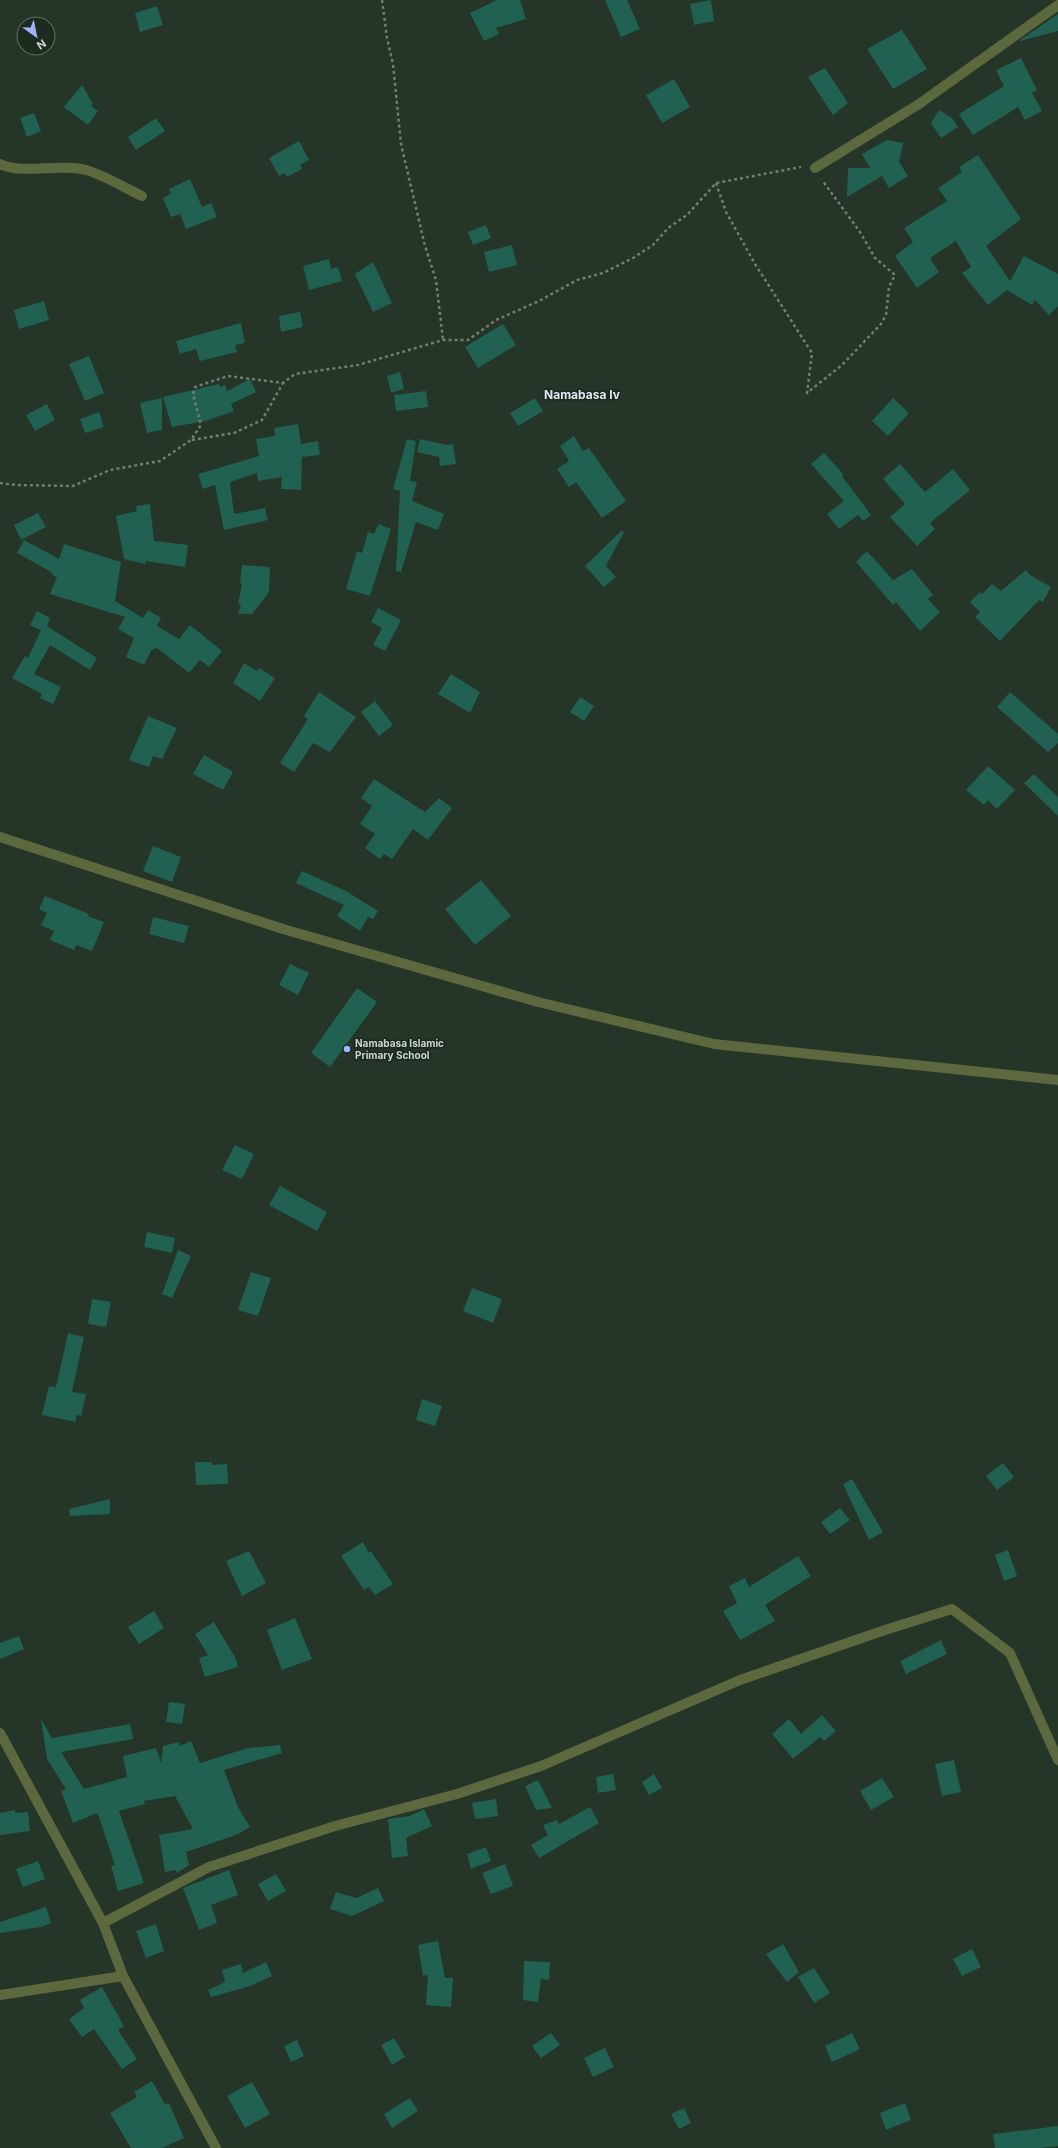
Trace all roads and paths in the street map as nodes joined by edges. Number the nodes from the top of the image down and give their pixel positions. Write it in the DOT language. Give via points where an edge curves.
graph roads {
  1 [pos="382,0"];
  2 [pos="1058,5"];
  3 [pos="0,164"];
  4 [pos="815,168"];
  5 [pos="716,183"];
  6 [pos="142,196"];
  7 [pos="442,340"];
  8 [pos="284,383"];
  9 [pos="191,440"];
  10 [pos="0,482"];
  11 [pos="0,837"];
  12 [pos="1058,1080"];
  13 [pos="0,1733"];
  14 [pos="1058,1760"];
  15 [pos="102,1922"];
  16 [pos="123,1976"];
  17 [pos="0,1995"];
  18 [pos="216,2148"];
  1 -- 7 [label="path" via="393,64 401,144 425,246 436,280"];
  2 -- 4 [label="street" via="919,104"];
  3 -- 6 [label="street" via="10,169 47,167 86,170"];
  4 -- 5 [label="path" via="789,169"];
  4 -- 5 [label="path" via="875,258 895,275 889,287 886,315 881,324 842,365 807,393 812,353 755,264 726,212"];
  5 -- 7 [label="path" via="687,215 633,258 604,273 577,280 496,320 468,340"];
  7 -- 8 [label="path" via="358,364 295,374"];
  8 -- 9 [label="path" via="262,420 234,433"];
  8 -- 9 [label="path" via="228,376 195,387 193,394 200,425"];
  9 -- 10 [label="path" via="160,461 110,470 73,486 16,485"];
  11 -- 12 [label="street" via="291,931 538,1002 714,1044"];
  13 -- 15 [label="street"];
  14 -- 15 [label="street" via="1010,1653 952,1609 740,1680 541,1766 457,1794 335,1826 209,1867"];
  15 -- 16 [label="street"];
  16 -- 17 [label="street"];
  16 -- 18 [label="street"];
}
